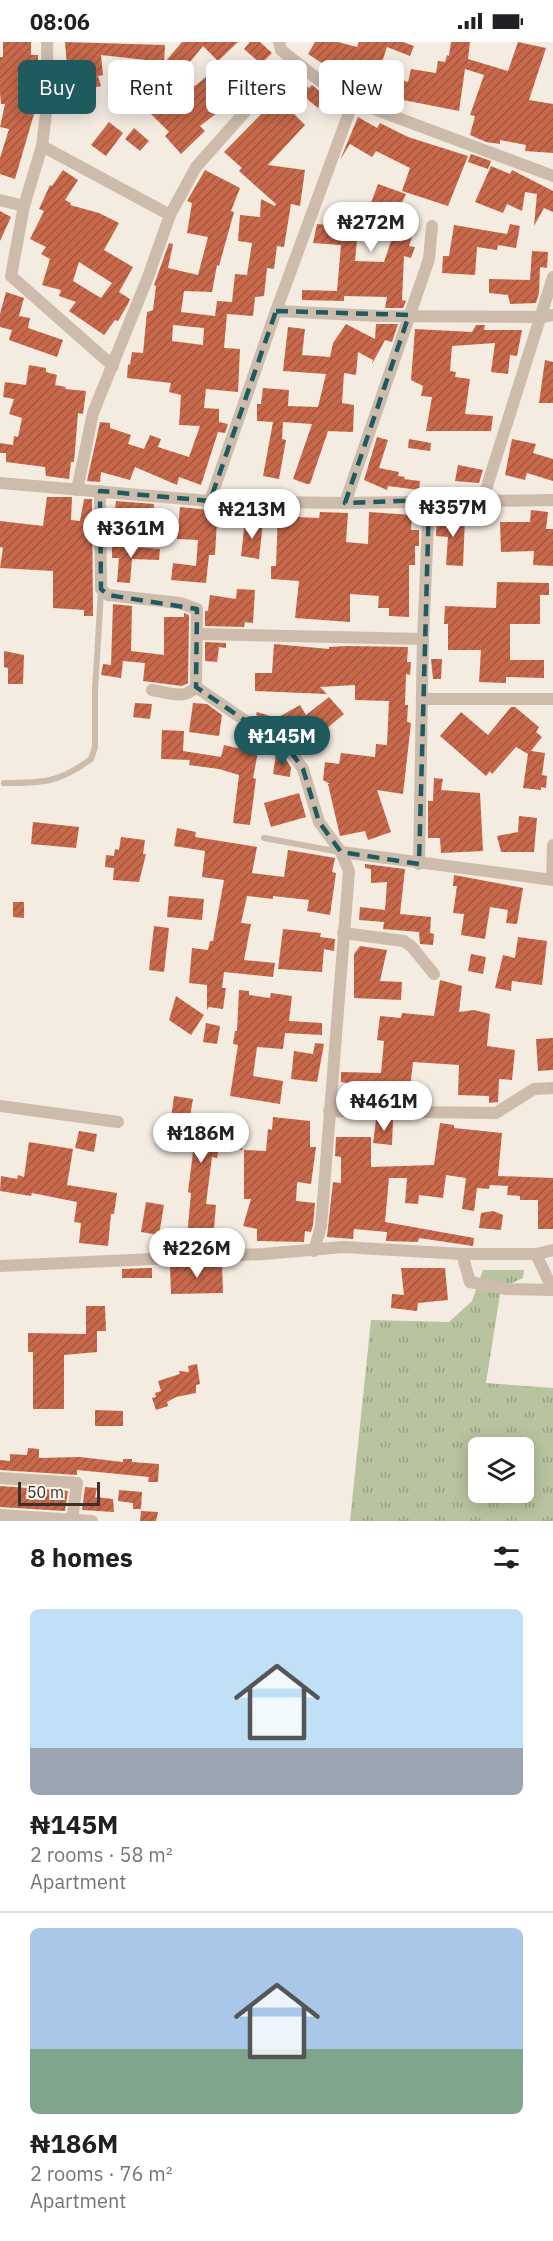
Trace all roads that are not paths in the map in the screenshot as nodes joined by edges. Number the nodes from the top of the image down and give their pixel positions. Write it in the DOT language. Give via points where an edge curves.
graph roads {
  1 [pos="47,42"];
  2 [pos="279,42"];
  3 [pos="292,59"];
  4 [pos="319,80"];
  5 [pos="349,114"];
  6 [pos="385,114"];
  7 [pos="42,146"];
  8 [pos="553,176"];
  9 [pos="0,200"];
  10 [pos="24,206"];
  11 [pos="170,215"];
  12 [pos="432,226"];
  13 [pos="553,278"];
  14 [pos="276,311"];
  15 [pos="408,315"];
  16 [pos="548,316"];
  17 [pos="113,366"];
  18 [pos="0,483"];
  19 [pos="77,490"];
  20 [pos="100,491"];
  21 [pos="483,499"];
  22 [pos="429,500"];
  23 [pos="553,500"];
  24 [pos="210,501"];
  25 [pos="345,503"];
  26 [pos="101,589"];
  27 [pos="198,634"];
  28 [pos="423,639"];
  29 [pos="196,687"];
  30 [pos="152,690"];
  31 [pos="422,699"];
  32 [pos="553,699"];
  33 [pos="4,783"];
  34 [pos="264,838"];
  35 [pos="553,845"];
  36 [pos="341,852"];
  37 [pos="419,864"];
  38 [pos="552,879"];
  39 [pos="343,933"];
  40 [pos="434,974"];
  41 [pos="553,1088"];
  42 [pos="0,1106"];
  43 [pos="329,1111"];
  44 [pos="118,1122"];
  45 [pos="314,1251"];
  46 [pos="553,1251"];
  47 [pos="462,1254"];
  48 [pos="536,1254"];
  49 [pos="0,1266"];
  50 [pos="553,1290"];
  51 [pos="0,1478"];
  52 [pos="0,1515"];
  53 [pos="30,1519"];
  54 [pos="72,1520"];
  55 [pos="92,1521"];
  1 -- 7 [label="street" via="48,97"];
  2 -- 3 [label="street" via="281,50"];
  3 -- 4 [label="street"];
  3 -- 11 [label="street" via="196,167"];
  5 -- 14 [label="street"];
  6 -- 8 [label="street"];
  7 -- 10 [label="street"];
  7 -- 11 [label="street"];
  9 -- 10 [label="street"];
  10 -- 17 [label="street" via="11,276"];
  11 -- 17 [label="street"];
  12 -- 15 [label="street" via="429,259"];
  13 -- 16 [label="street"];
  14 -- 15 [label="street"];
  14 -- 24 [label="street"];
  15 -- 16 [label="street"];
  15 -- 25 [label="street"];
  16 -- 21 [label="street"];
  17 -- 19 [label="street" via="93,413"];
  18 -- 19 [label="street"];
  19 -- 20 [label="street"];
  20 -- 24 [label="street"];
  20 -- 26 [label="street"];
  21 -- 22 [label="street"];
  21 -- 23 [label="street"];
  22 -- 25 [label="street"];
  22 -- 28 [label="street"];
  24 -- 25 [label="street"];
  26 -- 27 [label="street" via="108,595 180,603 198,609"];
  26 -- 33 [label="lane" via="95,747 91,759 59,779"];
  27 -- 28 [label="street"];
  27 -- 29 [label="street"];
  28 -- 31 [label="street"];
  29 -- 30 [label="street" via="182,696"];
  29 -- 36 [label="street" via="291,752 303,769 319,822"];
  31 -- 32 [label="street"];
  31 -- 37 [label="street"];
  34 -- 36 [label="lane"];
  35 -- 38 [label="street"];
  36 -- 37 [label="street"];
  36 -- 39 [label="street" via="349,872"];
  37 -- 38 [label="street"];
  39 -- 40 [label="street" via="404,941"];
  39 -- 43 [label="street"];
  41 -- 43 [label="street" via="534,1089 496,1113"];
  42 -- 44 [label="street"];
  43 -- 45 [label="street" via="321,1226"];
  45 -- 47 [label="street" via="343,1247"];
  45 -- 49 [label="street"];
  46 -- 48 [label="street"];
  47 -- 48 [label="street"];
  47 -- 50 [label="street" via="470,1282 507,1289"];
  48 -- 50 [label="street"];
  51 -- 54 [label="street" via="77,1483"];
  52 -- 53 [label="street"];
  53 -- 54 [label="street"];
  54 -- 55 [label="street"];
}
